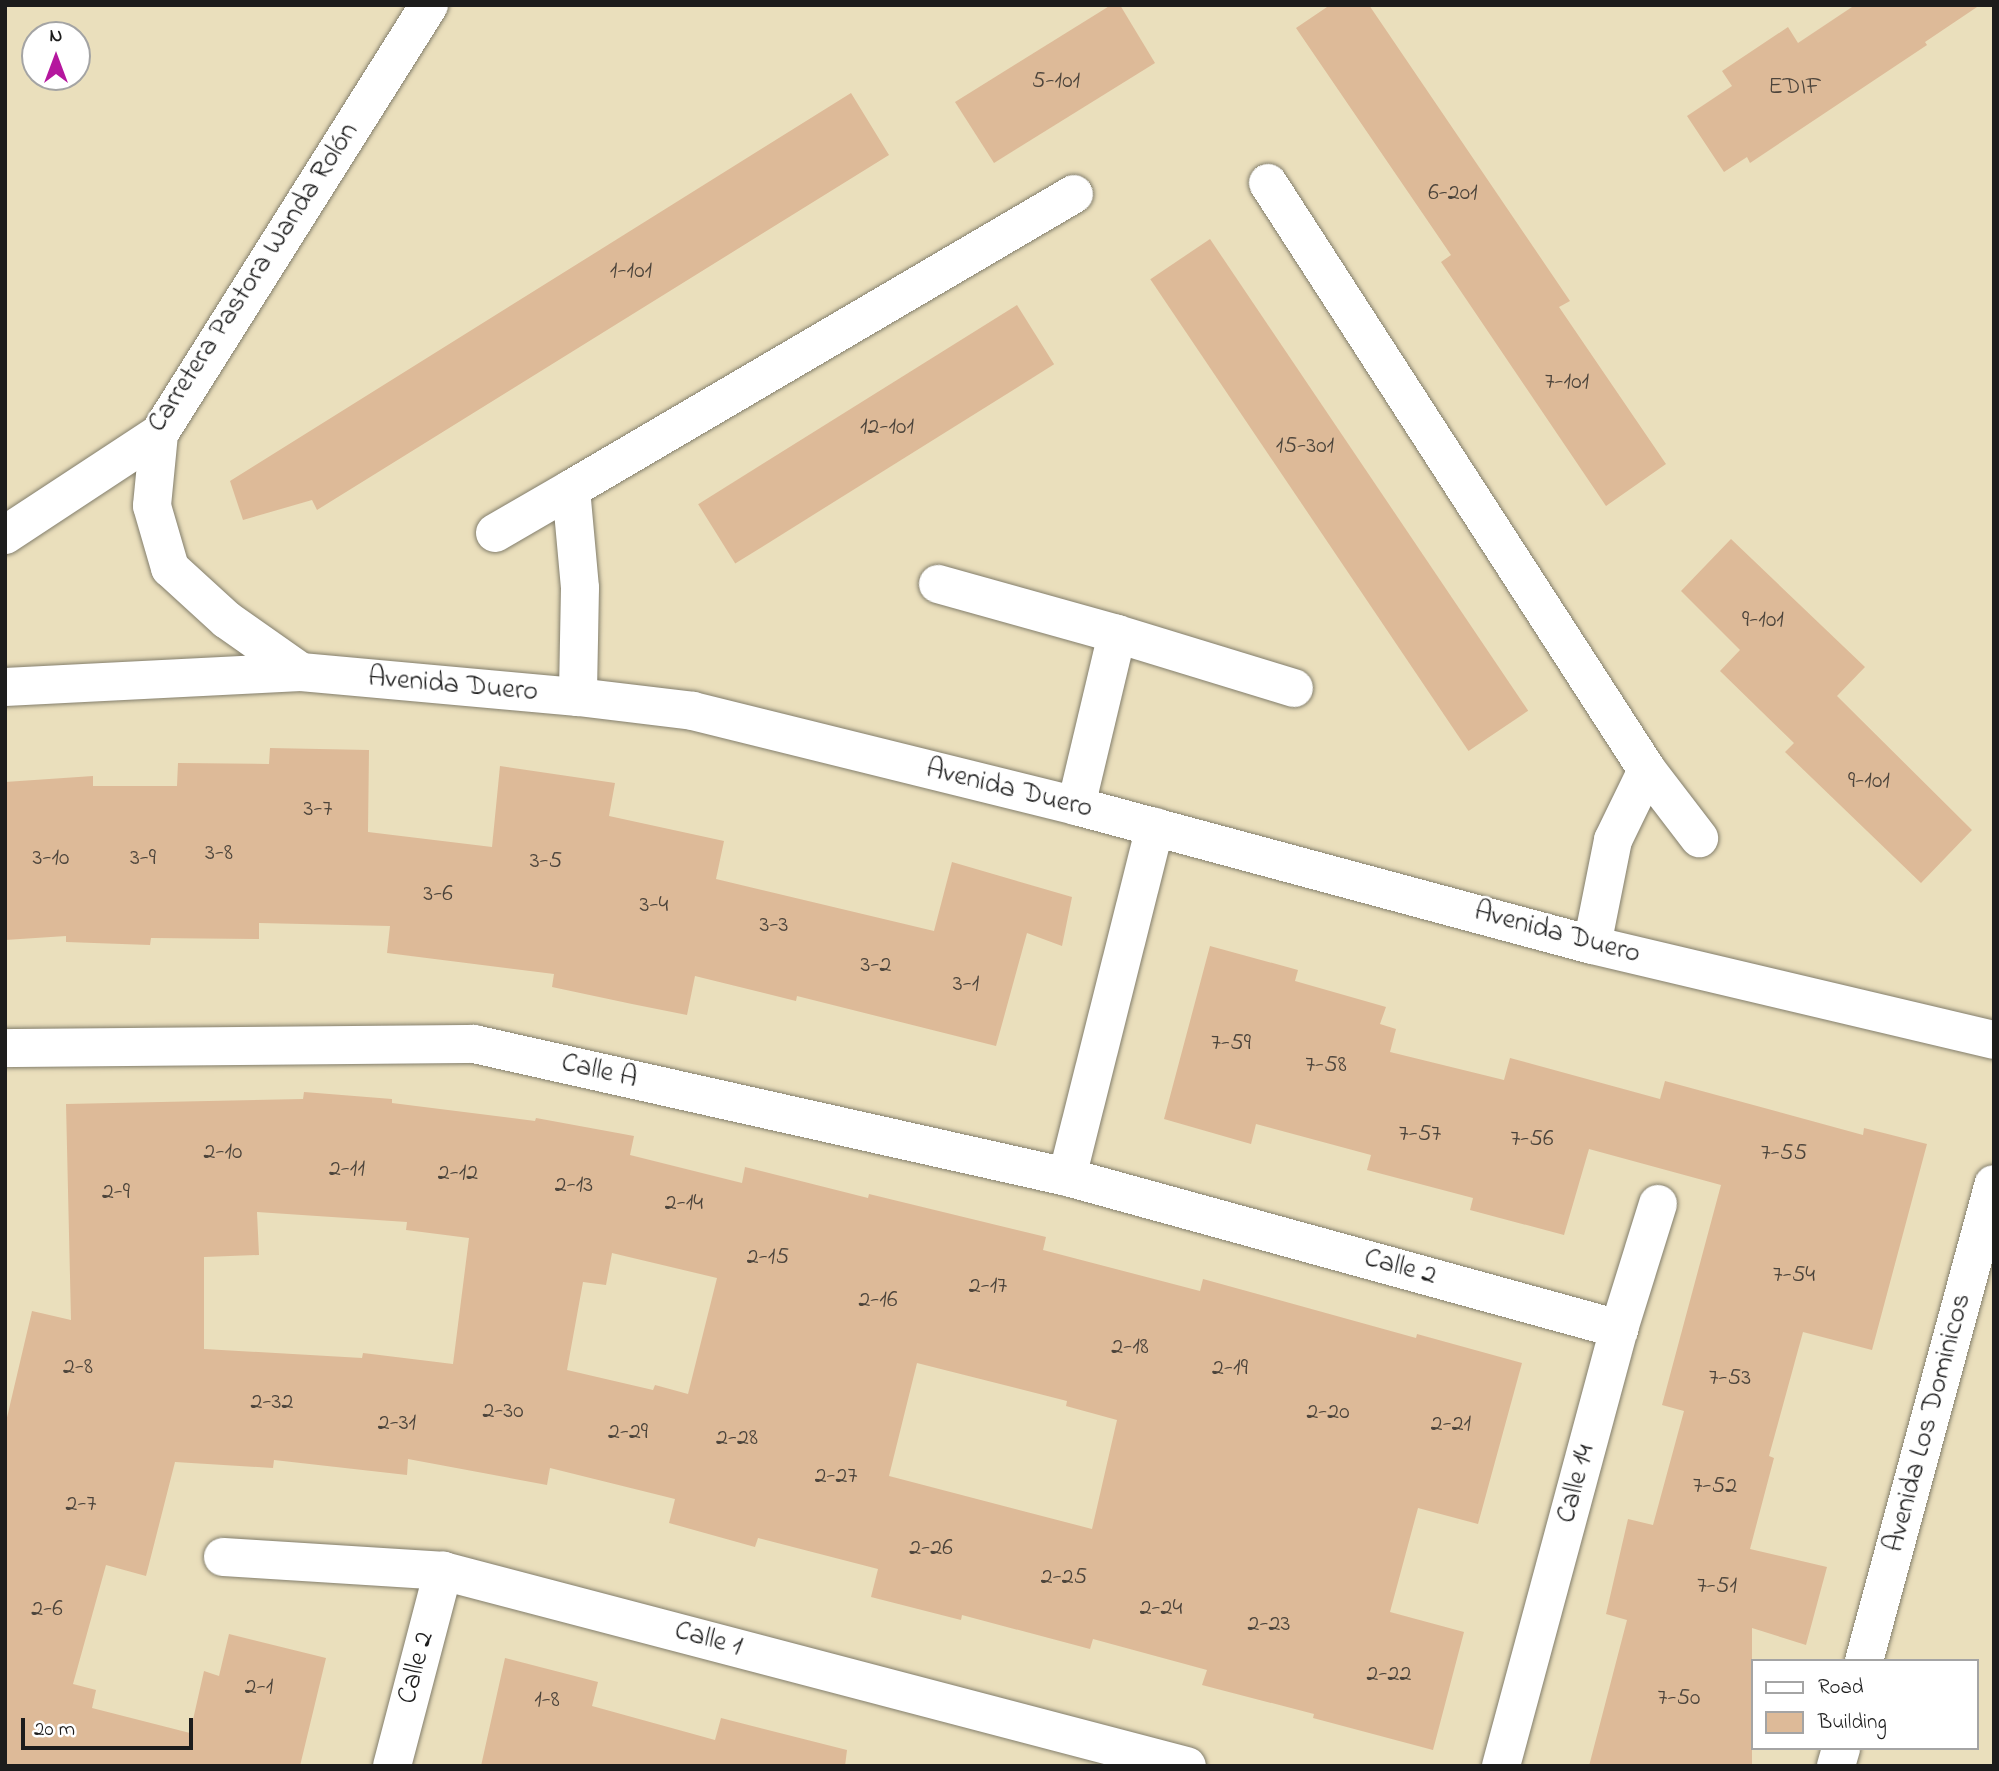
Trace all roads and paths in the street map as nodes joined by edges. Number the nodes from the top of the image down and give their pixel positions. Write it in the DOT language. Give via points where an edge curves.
graph roads {
  1 [pos="429,5"];
  2 [pos="1268,183"];
  3 [pos="1074,194"];
  4 [pos="159,434"];
  5 [pos="571,489"];
  6 [pos="495,533"];
  7 [pos="5,535"];
  8 [pos="938,584"];
  9 [pos="1118,634"];
  10 [pos="301,672"];
  11 [pos="5,687"];
  12 [pos="1294,688"];
  13 [pos="578,697"];
  14 [pos="1647,770"];
  15 [pos="1076,806"];
  16 [pos="1154,827"];
  17 [pos="1699,838"];
  18 [pos="1592,945"];
  19 [pos="1994,1040"];
  20 [pos="5,1048"];
  21 [pos="1067,1177"];
  22 [pos="1994,1184"];
  23 [pos="1658,1204"];
  24 [pos="1181,1208"];
  25 [pos="1619,1329"];
  26 [pos="223,1557"];
  27 [pos="443,1571"];
  28 [pos="1865,1659"];
  29 [pos="392,1766"];
  30 [pos="1187,1766"];
  31 [pos="1501,1766"];
  1 -- 4 [label="street, Carretera Pastora Wanda Rolón"];
  2 -- 14 [label="street"];
  3 -- 5 [label="street"];
  4 -- 7 [label="street, Carretera Pastora Wanda Rolón"];
  4 -- 10 [label="street" via="152,506 170,568 227,620"];
  5 -- 6 [label="street"];
  5 -- 13 [label="street" via="580,588"];
  8 -- 9 [label="street"];
  9 -- 12 [label="street"];
  9 -- 15 [label="street"];
  10 -- 11 [label="street, Avenida Duero"];
  10 -- 13 [label="street, Avenida Duero"];
  13 -- 15 [label="street, Avenida Duero" via="693,711"];
  14 -- 17 [label="street"];
  14 -- 18 [label="street" via="1613,840"];
  15 -- 16 [label="street, Avenida Duero"];
  16 -- 18 [label="street, Avenida Duero"];
  16 -- 21 [label="street"];
  18 -- 19 [label="street, Avenida Duero"];
  20 -- 21 [label="street, Calle A" via="474,1044"];
  21 -- 24 [label="street, Calle A"];
  22 -- 28 [label="street, Avenida Los Dominicos"];
  23 -- 25 [label="street, Calle 14"];
  24 -- 25 [label="street, Calle 2"];
  25 -- 31 [label="street, Calle 14"];
  26 -- 27 [label="street, Calle 1"];
  27 -- 29 [label="street, Calle 2"];
  27 -- 30 [label="street, Calle 1"];
}
